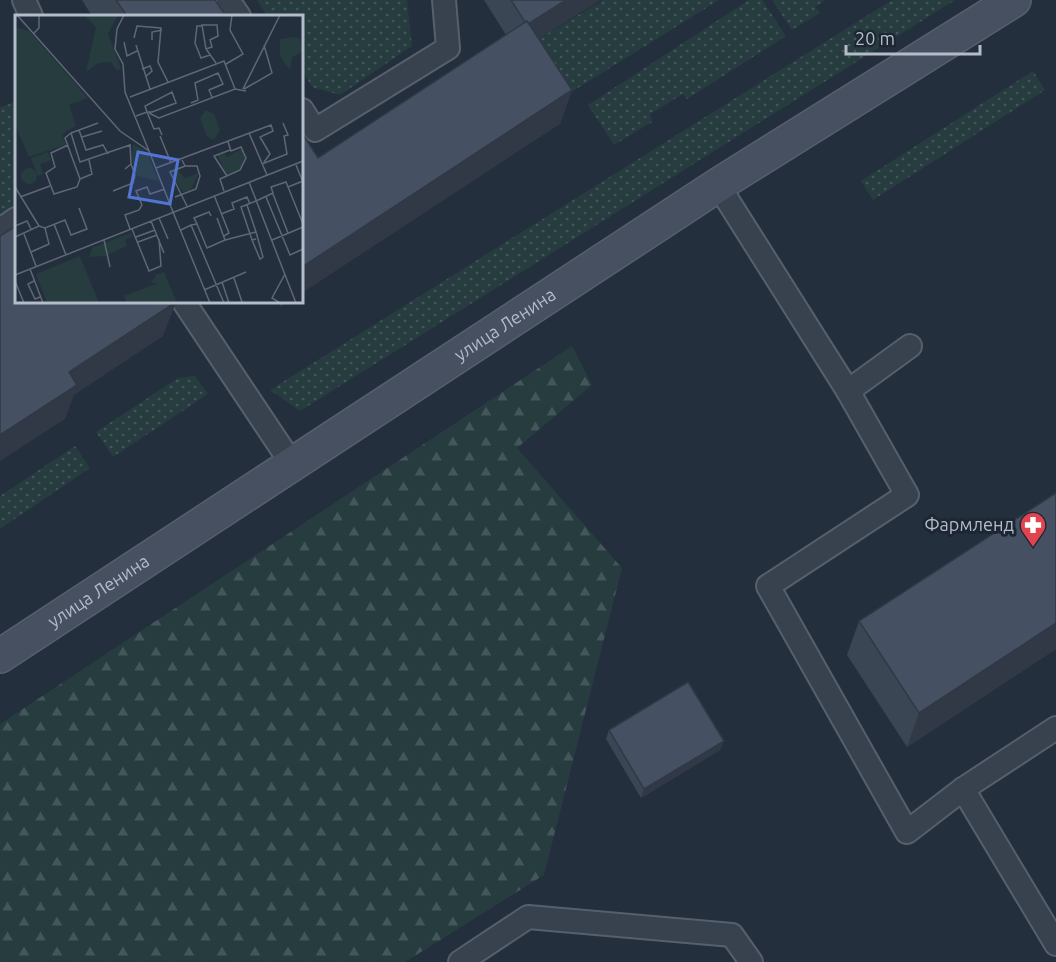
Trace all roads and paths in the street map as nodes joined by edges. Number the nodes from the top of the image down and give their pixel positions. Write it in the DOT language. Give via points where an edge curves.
graph roads {
  1 [pos="24,0"];
  2 [pos="228,0"];
  3 [pos="444,0"];
  4 [pos="1014,0"];
  5 [pos="31,15"];
  6 [pos="238,15"];
  7 [pos="303,112"];
  8 [pos="718,185"];
  9 [pos="15,220"];
  10 [pos="0,230"];
  11 [pos="185,303"];
  12 [pos="910,346"];
  13 [pos="848,392"];
  14 [pos="292,464"];
  15 [pos="0,656"];
  16 [pos="1056,728"];
  17 [pos="963,789"];
  18 [pos="1056,944"];
  19 [pos="460,962"];
  20 [pos="751,962"];
  1 -- 5 [label="lane"];
  2 -- 6 [label="lane"];
  3 -- 7 [label="lane" via="448,48 315,130"];
  4 -- 8 [label="main road, улица Ленина"];
  8 -- 13 [label="lane"];
  8 -- 14 [label="main road, улица Ленина"];
  9 -- 10 [label="lane"];
  11 -- 14 [label="lane"];
  12 -- 13 [label="lane"];
  13 -- 17 [label="lane" via="907,495 768,586 907,832"];
  14 -- 15 [label="main road, улица Ленина"];
  16 -- 17 [label="lane"];
  17 -- 18 [label="lane"];
  19 -- 20 [label="lane" via="528,917 732,935"];
}
